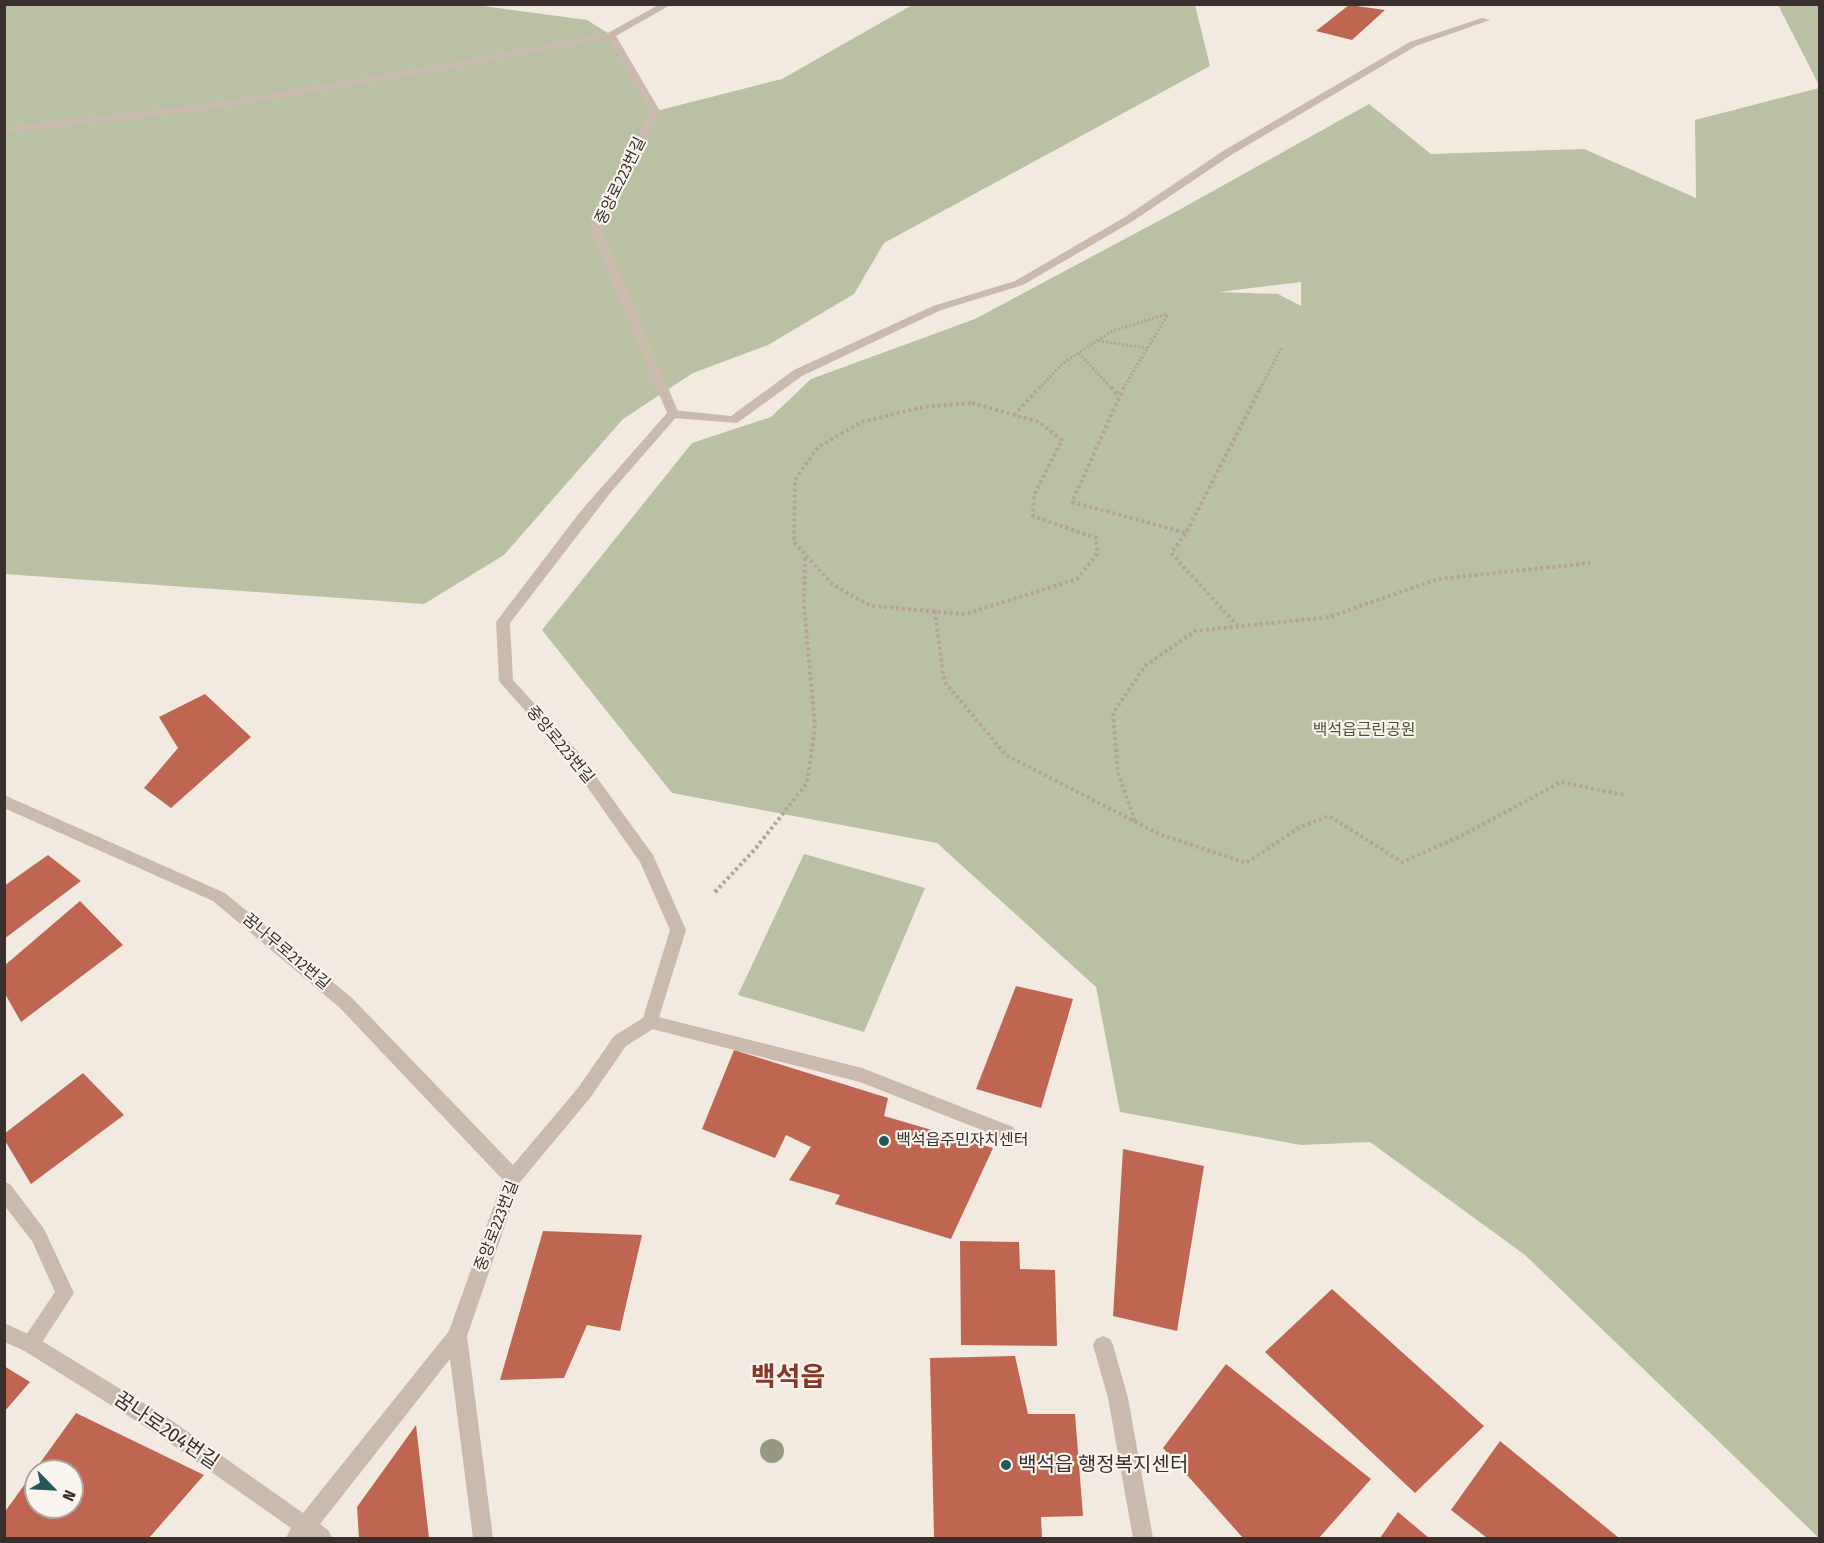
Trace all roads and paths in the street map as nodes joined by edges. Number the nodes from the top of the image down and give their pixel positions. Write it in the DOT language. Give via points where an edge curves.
graph roads {
  1 [pos="668,4"];
  2 [pos="1485,20"];
  3 [pos="611,35"];
  4 [pos="4,130"];
  5 [pos="1096,341"];
  6 [pos="1282,347"];
  7 [pos="1148,348"];
  8 [pos="1079,353"];
  9 [pos="1119,396"];
  10 [pos="673,414"];
  11 [pos="1014,415"];
  12 [pos="1186,533"];
  13 [pos="805,555"];
  14 [pos="1590,562"];
  15 [pos="935,611"];
  16 [pos="1238,627"];
  17 [pos="1624,795"];
  18 [pos="4,801"];
  19 [pos="1136,822"];
  20 [pos="715,892"];
  21 [pos="650,1022"];
  22 [pos="1007,1132"];
  23 [pos="513,1178"];
  24 [pos="4,1190"];
  25 [pos="4,1332"];
  26 [pos="457,1336"];
  27 [pos="30,1344"];
  28 [pos="1103,1345"];
  29 [pos="300,1533"];
  30 [pos="322,1539"];
  31 [pos="483,1539"];
  32 [pos="1143,1539"];
  1 -- 3 [label="street"];
  2 -- 10 [label="street" via="1413,44 1227,153 1129,219 1019,283 937,308 798,373 734,420"];
  3 -- 4 [label="street" via="213,106"];
  3 -- 10 [label="street, 중앙로223번길" via="656,111 596,230"];
  5 -- 7 [label="path"];
  5 -- 7 [label="path" via="1112,331 1168,314"];
  5 -- 8 [label="path"];
  6 -- 12 [label="path"];
  7 -- 9 [label="path"];
  8 -- 9 [label="path"];
  8 -- 11 [label="path" via="1062,364"];
  9 -- 12 [label="path" via="1072,502"];
  10 -- 21 [label="street, 중앙로223번길" via="574,527 503,622 506,681 574,757 646,859 678,930"];
  11 -- 13 [label="path" via="972,403 923,407 862,422 818,447 795,480 794,543"];
  11 -- 15 [label="path" via="1039,422 1062,440 1034,495 1033,516 1096,538 1097,554 1077,579 965,614"];
  12 -- 16 [label="path" via="1172,553"];
  13 -- 15 [label="path" via="832,585 871,606"];
  13 -- 20 [label="path" via="804,605 815,728 807,783"];
  14 -- 16 [label="path" via="1438,579 1329,617"];
  15 -- 19 [label="path" via="944,681 1006,755"];
  16 -- 19 [label="path" via="1195,631 1145,666 1113,713 1118,773"];
  17 -- 19 [label="path" via="1561,782 1463,835 1402,862 1329,816 1300,827 1246,863 1159,834"];
  18 -- 23 [label="street, 꿈나무로212번길" via="219,897 346,1003"];
  21 -- 22 [label="street" via="862,1076"];
  21 -- 23 [label="street, 중앙로223번길" via="620,1041 584,1093"];
  23 -- 26 [label="street, 중앙로223번길"];
  24 -- 27 [label="street" via="38,1235 65,1293"];
  25 -- 27 [label="street, 꿈나로204번길"];
  26 -- 29 [label="street"];
  26 -- 31 [label="street, 중앙로223번길"];
  27 -- 29 [label="street, 꿈나로204번길" via="164,1427"];
  28 -- 32 [label="street" via="1118,1398"];
  29 -- 30 [label="street, 꿈나로204번길"];
}
